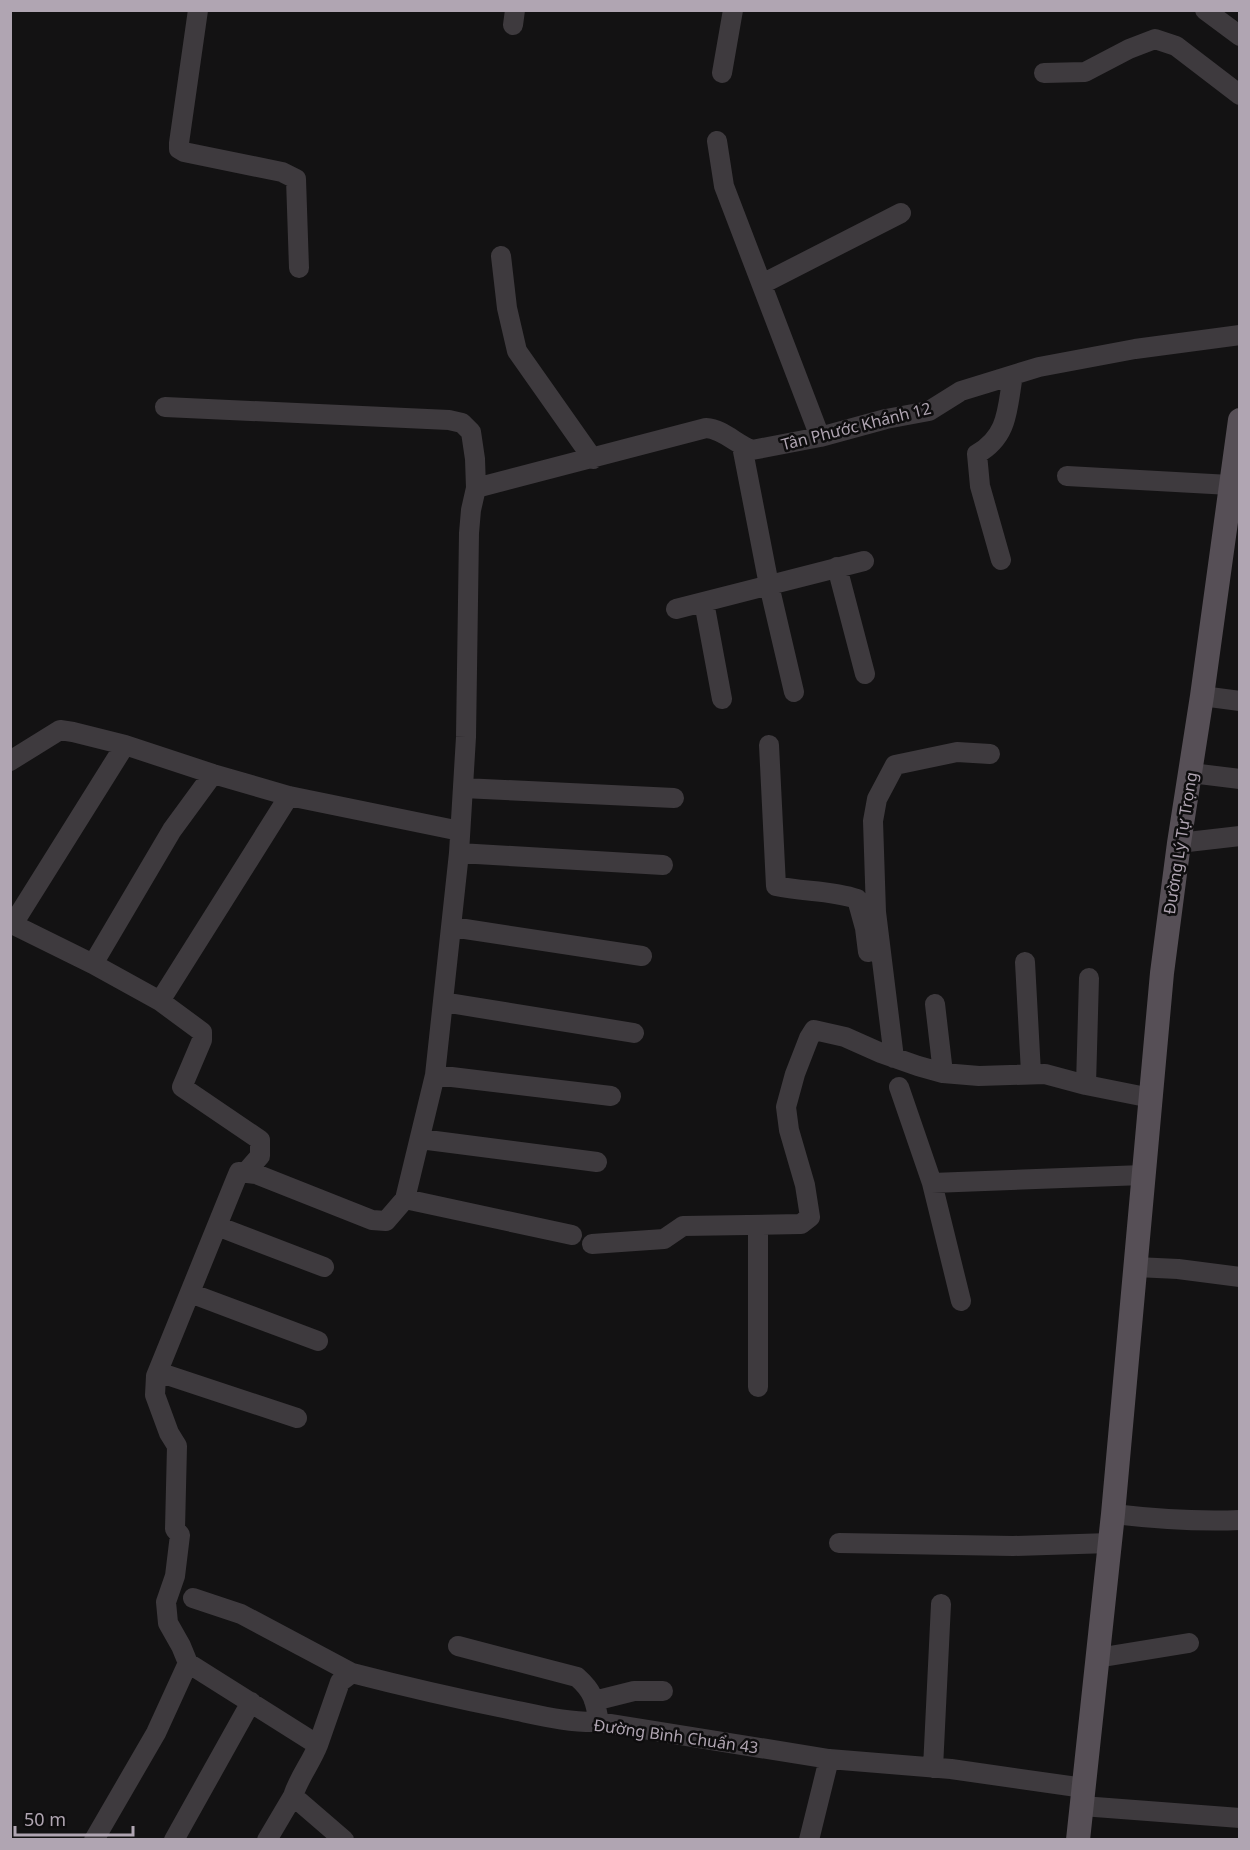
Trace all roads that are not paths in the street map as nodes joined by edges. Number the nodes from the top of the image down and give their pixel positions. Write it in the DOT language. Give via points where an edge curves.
graph roads {
  1 [pos="198,10"];
  2 [pos="733,10"];
  3 [pos="1205,10"];
  4 [pos="1239,36"];
  5 [pos="722,73"];
  6 [pos="1044,73"];
  7 [pos="1239,95"];
  8 [pos="717,141"];
  9 [pos="901,213"];
  10 [pos="501,256"];
  11 [pos="299,268"];
  12 [pos="762,284"];
  13 [pos="1239,336"];
  14 [pos="1013,375"];
  15 [pos="165,407"];
  16 [pos="1239,420"];
  17 [pos="820,437"];
  18 [pos="742,446"];
  19 [pos="593,459"];
  20 [pos="1067,476"];
  21 [pos="1230,485"];
  22 [pos="476,488"];
  23 [pos="1233,527"];
  24 [pos="864,561"];
  25 [pos="1001,561"];
  26 [pos="837,567"];
  27 [pos="769,585"];
  28 [pos="704,602"];
  29 [pos="676,609"];
  30 [pos="865,674"];
  31 [pos="794,692"];
  32 [pos="1202,696"];
  33 [pos="722,699"];
  34 [pos="1239,701"];
  35 [pos="125,745"];
  36 [pos="769,745"];
  37 [pos="990,754"];
  38 [pos="10,761"];
  39 [pos="1191,773"];
  40 [pos="213,774"];
  41 [pos="1239,780"];
  42 [pos="463,788"];
  43 [pos="288,796"];
  44 [pos="674,798"];
  45 [pos="460,831"];
  46 [pos="1239,836"];
  47 [pos="1179,843"];
  48 [pos="459,853"];
  49 [pos="663,865"];
  50 [pos="12,923"];
  51 [pos="452,927"];
  52 [pos="642,956"];
  53 [pos="1025,962"];
  54 [pos="93,964"];
  55 [pos="1089,978"];
  56 [pos="160,1000"];
  57 [pos="443,1002"];
  58 [pos="934,1004"];
  59 [pos="634,1033"];
  60 [pos="887,1055"];
  61 [pos="943,1073"];
  62 [pos="1031,1073"];
  63 [pos="435,1075"];
  64 [pos="1086,1085"];
  65 [pos="899,1087"];
  66 [pos="611,1096"];
  67 [pos="1151,1098"];
  68 [pos="420,1139"];
  69 [pos="597,1162"];
  70 [pos="246,1172"];
  71 [pos="1143,1175"];
  72 [pos="932,1182"];
  73 [pos="405,1199"];
  74 [pos="758,1225"];
  75 [pos="217,1226"];
  76 [pos="572,1235"];
  77 [pos="592,1244"];
  78 [pos="324,1267"];
  79 [pos="1136,1267"];
  80 [pos="1239,1277"];
  81 [pos="190,1293"];
  82 [pos="961,1301"];
  83 [pos="318,1341"];
  84 [pos="158,1372"];
  85 [pos="758,1387"];
  86 [pos="297,1418"];
  87 [pos="1113,1514"];
  88 [pos="1239,1520"];
  89 [pos="839,1543"];
  90 [pos="1110,1543"];
  91 [pos="193,1598"];
  92 [pos="941,1604"];
  93 [pos="1190,1643"];
  94 [pos="458,1646"];
  95 [pos="1097,1658"];
  96 [pos="188,1663"];
  97 [pos="352,1673"];
  98 [pos="663,1691"];
  99 [pos="594,1701"];
  100 [pos="251,1702"];
  101 [pos="599,1722"];
  102 [pos="318,1744"];
  103 [pos="829,1759"];
  104 [pos="933,1768"];
  105 [pos="293,1796"];
  106 [pos="1083,1797"];
  107 [pos="1239,1818"];
  108 [pos="95,1839"];
  109 [pos="174,1839"];
  110 [pos="267,1839"];
  111 [pos="344,1839"];
  112 [pos="808,1839"];
  113 [pos="1078,1839"];
  1 -- 11 [label="street" via="179,149 282,172 296,179"];
  2 -- 5 [label="street"];
  3 -- 4 [label="street"];
  6 -- 7 [label="street" via="1085,72 1155,39 1176,46"];
  8 -- 12 [label="street" via="724,186"];
  9 -- 12 [label="street"];
  10 -- 19 [label="street" via="517,351"];
  12 -- 17 [label="street"];
  13 -- 14 [label="street, Tân Phước Khánh 12" via="1135,349"];
  14 -- 17 [label="street, Tân Phước Khánh 12" via="961,391 929,411"];
  14 -- 25 [label="street" via="1003,429 988,448 977,454 980,486"];
  15 -- 22 [label="street" via="456,421 471,432"];
  16 -- 21 [label="main road, Đường Lý Tự Trọng"];
  17 -- 18 [label="street, Tân Phước Khánh 12" via="752,450"];
  18 -- 19 [label="street" via="706,428"];
  18 -- 27 [label="street"];
  19 -- 22 [label="street"];
  20 -- 21 [label="street"];
  21 -- 23 [label="main road, Đường Lý Tự Trọng"];
  22 -- 42 [label="street" via="469,533"];
  23 -- 32 [label="main road, Đường Lý Tự Trọng"];
  24 -- 26 [label="street"];
  26 -- 27 [label="street"];
  26 -- 30 [label="street"];
  27 -- 28 [label="street"];
  27 -- 31 [label="street"];
  28 -- 29 [label="street"];
  28 -- 33 [label="street"];
  32 -- 34 [label="street"];
  32 -- 39 [label="main road, Đường Lý Tự Trọng"];
  35 -- 38 [label="street" via="60,730"];
  35 -- 40 [label="street"];
  35 -- 50 [label="street"];
  36 -- 60 [label="street" via="776,886 857,899"];
  37 -- 60 [label="street" via="957,753 895,765 877,798 873,821 876,912"];
  39 -- 41 [label="street"];
  39 -- 47 [label="main road, Đường Lý Tự Trọng"];
  40 -- 43 [label="street"];
  40 -- 54 [label="street" via="172,830"];
  42 -- 44 [label="street"];
  42 -- 45 [label="street"];
  43 -- 45 [label="street"];
  43 -- 56 [label="street"];
  45 -- 48 [label="street"];
  46 -- 47 [label="street"];
  47 -- 67 [label="main road, Đường Lý Tự Trọng"];
  48 -- 49 [label="street"];
  48 -- 51 [label="street"];
  50 -- 54 [label="street"];
  51 -- 52 [label="street"];
  51 -- 57 [label="street"];
  53 -- 62 [label="street"];
  54 -- 56 [label="street"];
  55 -- 64 [label="street"];
  56 -- 70 [label="street" via="202,1032 182,1087 260,1140 260,1156"];
  57 -- 59 [label="street"];
  57 -- 63 [label="street"];
  58 -- 61 [label="street"];
  60 -- 61 [label="street"];
  60 -- 74 [label="street" via="845,1037 814,1030 786,1107 810,1218 801,1224"];
  61 -- 62 [label="street"];
  62 -- 64 [label="street"];
  63 -- 66 [label="street"];
  63 -- 68 [label="street"];
  64 -- 67 [label="street"];
  65 -- 72 [label="street"];
  67 -- 71 [label="main road, Đường Lý Tự Trọng"];
  68 -- 69 [label="street"];
  68 -- 73 [label="street"];
  70 -- 73 [label="street" via="372,1220 387,1221"];
  70 -- 75 [label="street" via="239,1172"];
  71 -- 72 [label="street"];
  71 -- 79 [label="main road, Đường Lý Tự Trọng"];
  72 -- 82 [label="street"];
  73 -- 76 [label="street"];
  74 -- 77 [label="street" via="683,1226 663,1239"];
  74 -- 85 [label="street"];
  75 -- 78 [label="street"];
  75 -- 81 [label="street"];
  79 -- 80 [label="street"];
  79 -- 87 [label="main road, Đường Lý Tự Trọng"];
  81 -- 83 [label="street"];
  81 -- 84 [label="street"];
  84 -- 86 [label="street"];
  84 -- 96 [label="street" via="155,1395 177,1446 176,1529 180,1535 175,1576 166,1602 168,1623"];
  87 -- 88 [label="street" via="1202,1522"];
  87 -- 90 [label="main road, Đường Lý Tự Trọng"];
  89 -- 90 [label="street"];
  90 -- 95 [label="main road, Đường Lý Tự Trọng"];
  91 -- 97 [label="street, Đường Bình Chuẩn 43" via="241,1614"];
  92 -- 104 [label="street"];
  93 -- 95 [label="street"];
  94 -- 99 [label="street" via="577,1677 588,1687"];
  95 -- 106 [label="main road, Đường Lý Tự Trọng"];
  96 -- 100 [label="street"];
  96 -- 108 [label="street" via="156,1733"];
  97 -- 101 [label="street, Đường Bình Chuẩn 43" via="554,1719"];
  97 -- 102 [label="street" via="340,1682"];
  98 -- 99 [label="street" via="634,1691"];
  99 -- 101 [label="street"];
  100 -- 102 [label="street"];
  100 -- 109 [label="street"];
  101 -- 103 [label="street, Đường Bình Chuẩn 43"];
  102 -- 105 [label="street"];
  103 -- 104 [label="street, Đường Bình Chuẩn 43"];
  103 -- 112 [label="street"];
  104 -- 106 [label="street, Đường Bình Chuẩn 43"];
  105 -- 110 [label="street"];
  105 -- 111 [label="street"];
  106 -- 107 [label="street, Đường Bình Chuẩn 43"];
  106 -- 113 [label="main road, Đường Lý Tự Trọng"];
}
